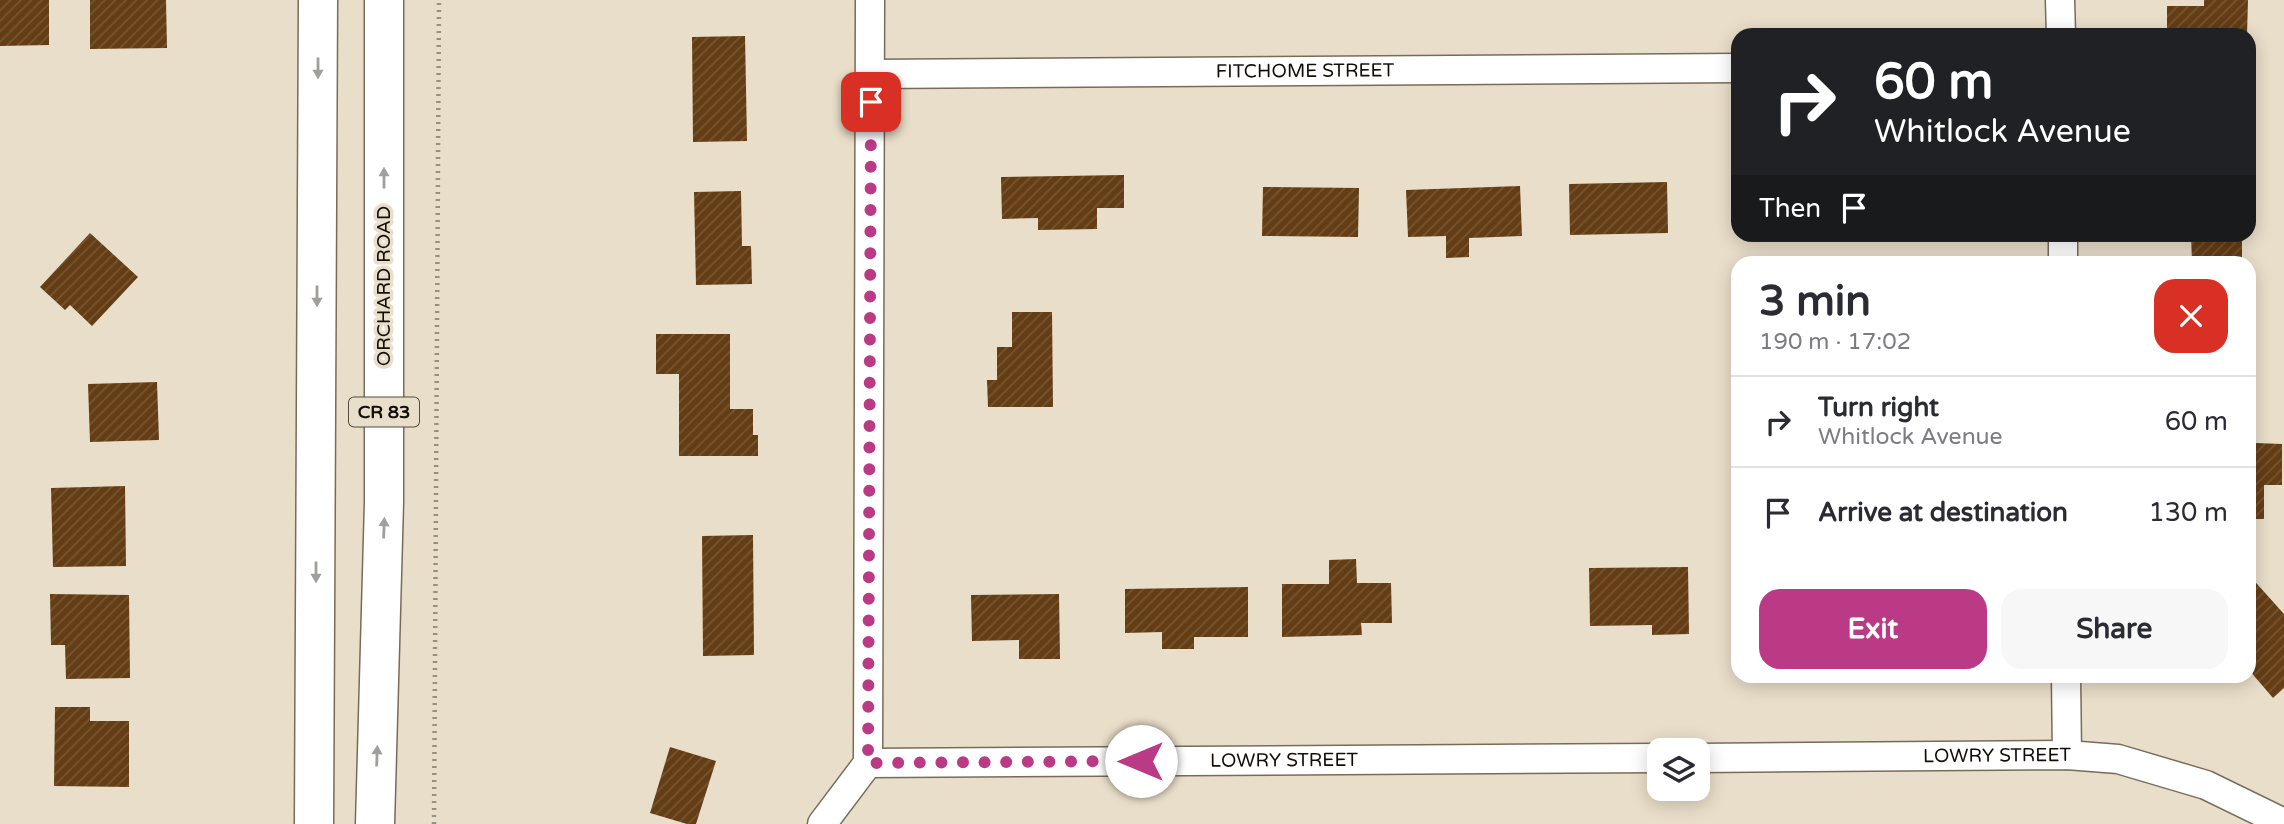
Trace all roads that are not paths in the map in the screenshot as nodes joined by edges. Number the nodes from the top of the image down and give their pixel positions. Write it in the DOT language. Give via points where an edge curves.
graph roads {
  1 [pos="318,0"];
  2 [pos="384,0"];
  3 [pos="870,0"];
  4 [pos="2060,0"];
  5 [pos="2061,28"];
  6 [pos="1731,68"];
  7 [pos="871,74"];
  8 [pos="2066,683"];
  9 [pos="2067,755"];
  10 [pos="1647,758"];
  11 [pos="1710,758"];
  12 [pos="868,763"];
  13 [pos="2284,823"];
  14 [pos="314,824"];
  15 [pos="375,824"];
  16 [pos="822,824"];
  1 -- 14 [label="main road, one-way"];
  15 -- 2 [label="main road, ORCHARD ROAD / CR 83, one-way" via="384,502"];
  3 -- 7 [label="street"];
  4 -- 5 [label="street"];
  6 -- 7 [label="street, FITCHOME STREET"];
  7 -- 12 [label="street"];
  8 -- 9 [label="street"];
  9 -- 11 [label="street, LOWRY STREET"];
  9 -- 13 [label="street, LOWRY STREET" via="2118,759 2206,785"];
  10 -- 12 [label="street, LOWRY STREET"];
  12 -- 16 [label="street"];
}
